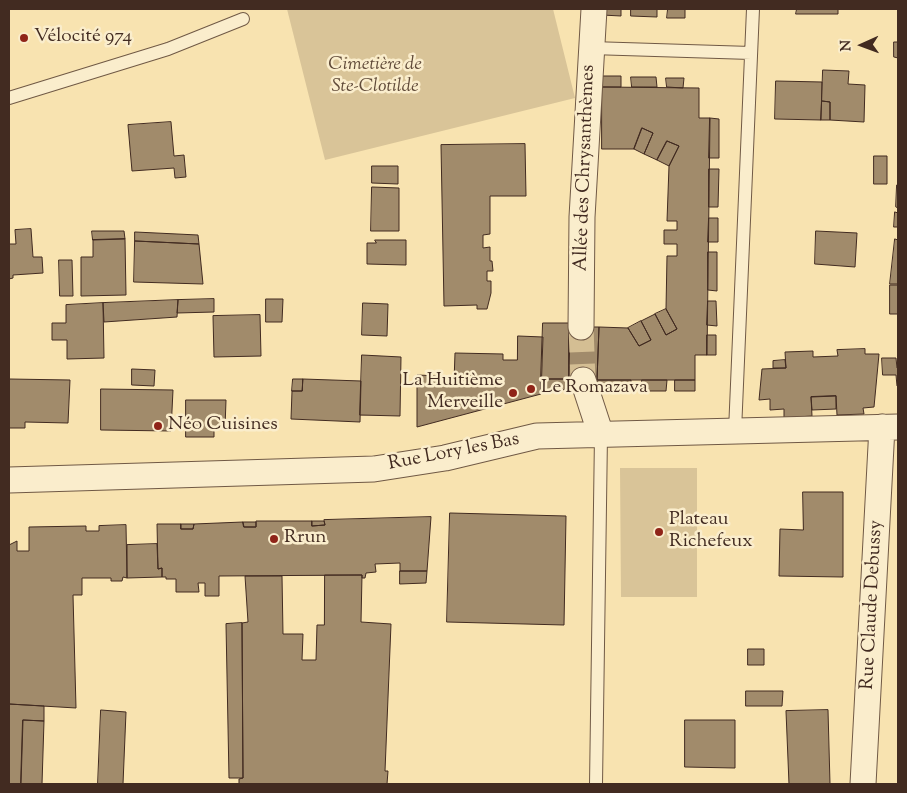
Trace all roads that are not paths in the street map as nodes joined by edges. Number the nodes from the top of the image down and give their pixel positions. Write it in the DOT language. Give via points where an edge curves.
graph roads {
  1 [pos="594,9"];
  2 [pos="753,9"];
  3 [pos="243,19"];
  4 [pos="591,48"];
  5 [pos="751,53"];
  6 [pos="9,98"];
  7 [pos="581,327"];
  8 [pos="583,380"];
  9 [pos="890,427"];
  10 [pos="735,431"];
  11 [pos="601,436"];
  12 [pos="9,480"];
  13 [pos="596,784"];
  14 [pos="863,784"];
  1 -- 4 [label="street, Allée des Chrysanthèmes"];
  2 -- 5 [label="lane"];
  3 -- 6 [label="lane" via="168,50"];
  4 -- 5 [label="lane"];
  4 -- 7 [label="street, Allée des Chrysanthèmes" via="582,217"];
  5 -- 10 [label="lane"];
  8 -- 11 [label="street"];
  9 -- 10 [label="street, Rue Lory les Bas"];
  9 -- 14 [label="street, Rue Claude Debussy"];
  10 -- 11 [label="street, Rue Lory les Bas"];
  11 -- 12 [label="street, Rue Lory les Bas" via="537,436 446,458 374,469"];
  11 -- 13 [label="lane"];
}
